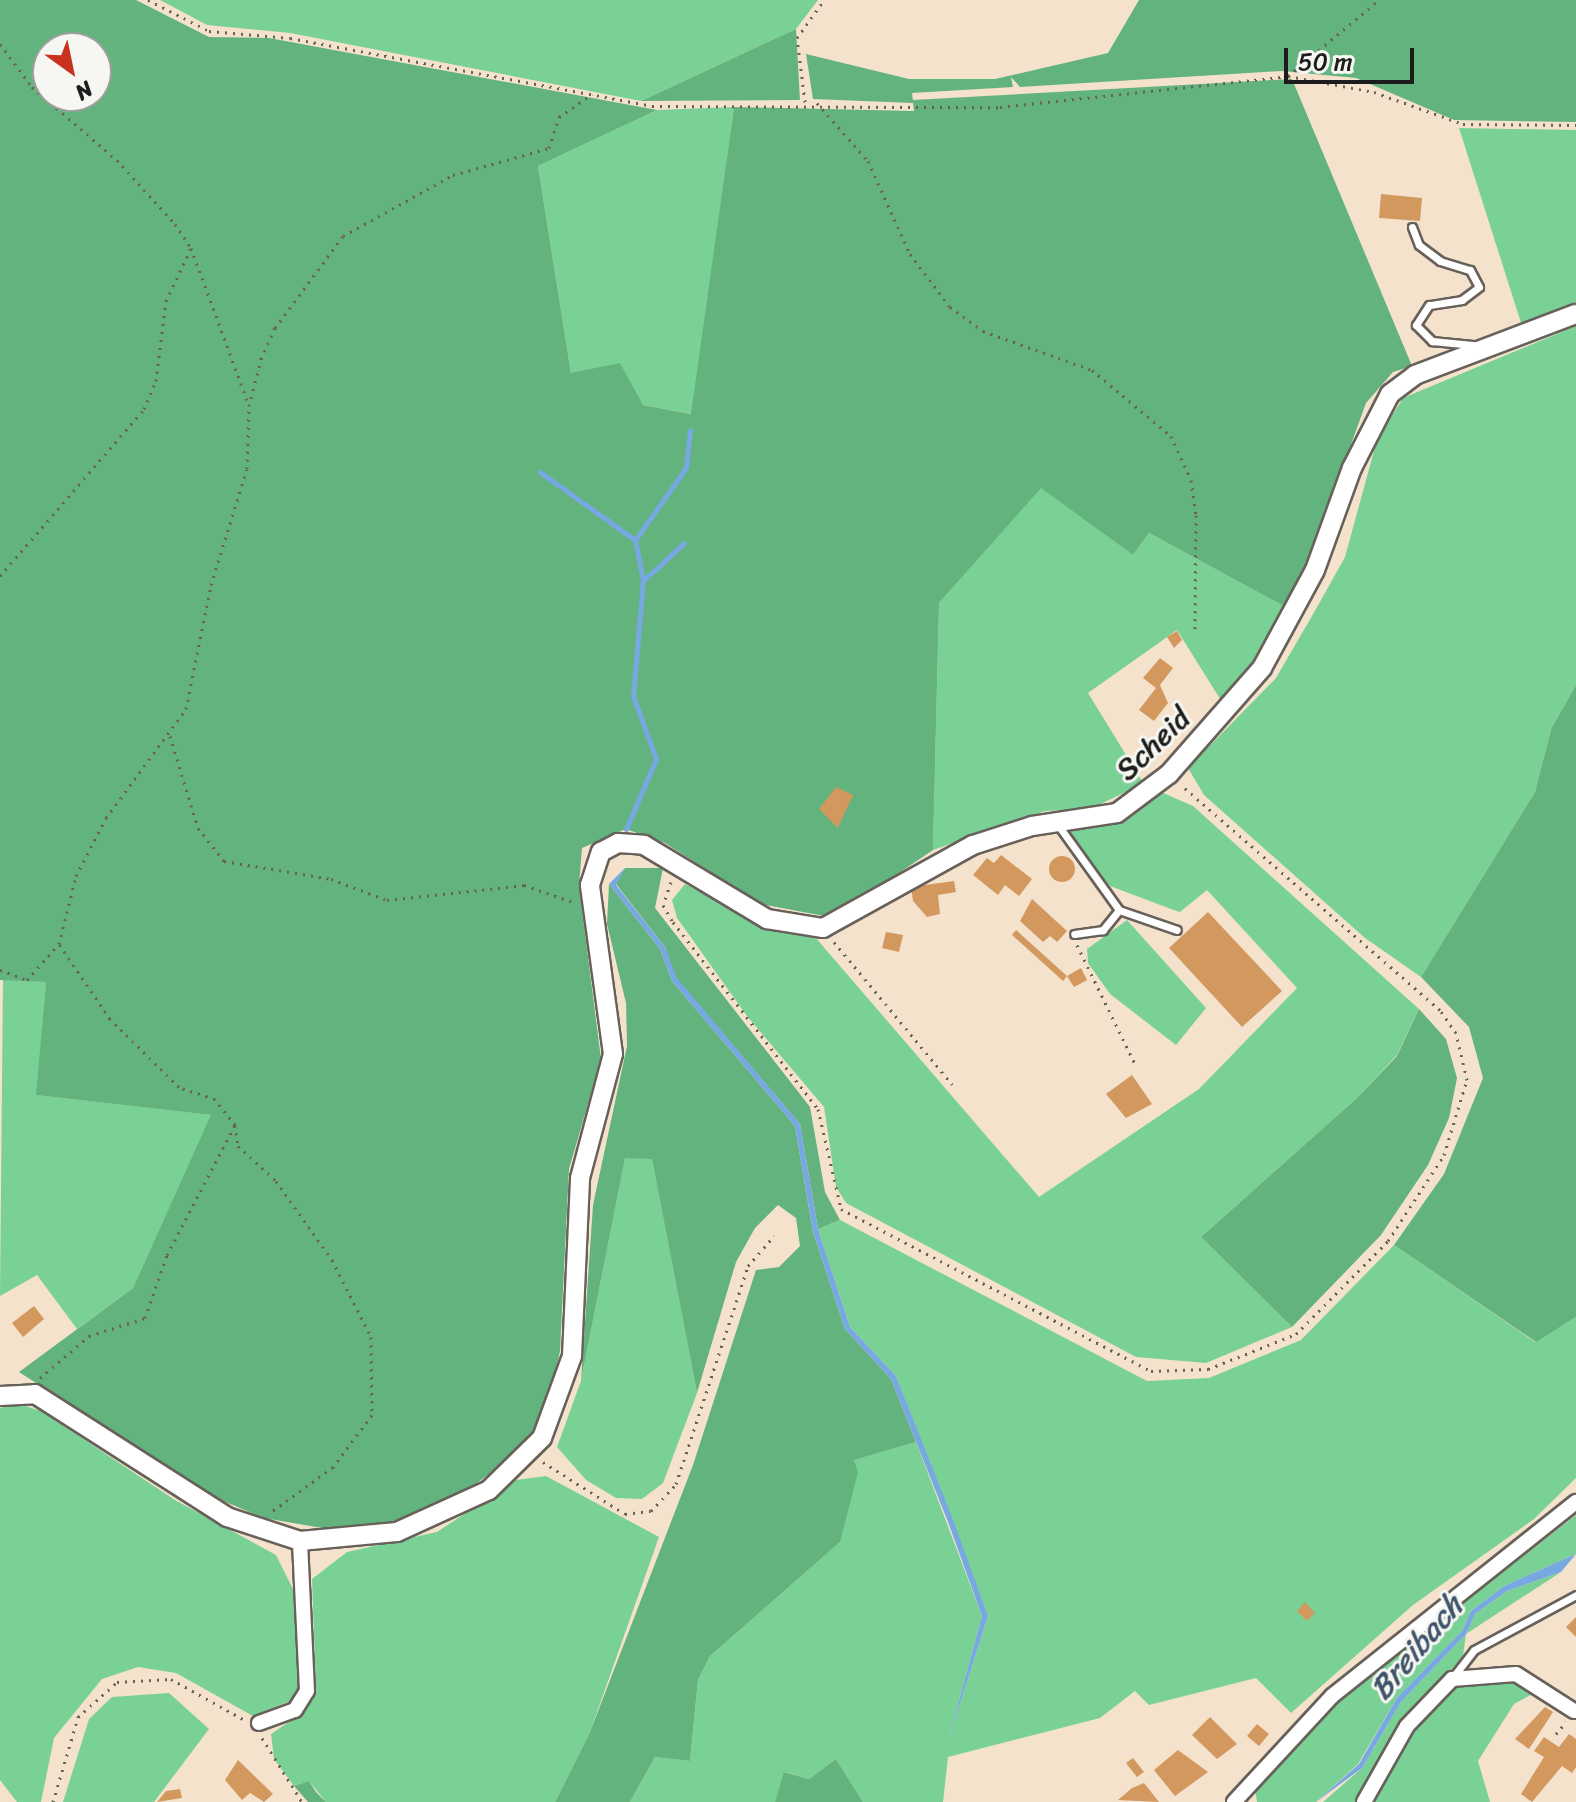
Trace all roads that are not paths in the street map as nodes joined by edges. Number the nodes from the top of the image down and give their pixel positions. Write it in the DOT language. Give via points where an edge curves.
graph roads {
  1 [pos="1412,227"];
  2 [pos="1576,314"];
  3 [pos="1492,351"];
  4 [pos="1058,824"];
  5 [pos="1119,910"];
  6 [pos="1177,930"];
  7 [pos="1074,934"];
  8 [pos="0,1396"];
  9 [pos="1576,1502"];
  10 [pos="300,1541"];
  11 [pos="1576,1595"];
  12 [pos="1452,1679"];
  13 [pos="1575,1712"];
  14 [pos="259,1723"];
  15 [pos="1234,1802"];
  16 [pos="1364,1802"];
  1 -- 3 [label="lane" via="1419,245 1440,261 1470,270 1479,287 1470,297 1429,305 1416,325 1432,341"];
  2 -- 3 [label="street, Scheid"];
  3 -- 4 [label="street, Scheid" via="1415,375 1381,405 1287,628 1240,697 1169,774 1117,813"];
  4 -- 5 [label="lane"];
  4 -- 10 [label="street, Scheid" via="973,845 858,914 824,925 767,919 644,845 618,843 594,864 613,1054 580,1178 572,1356 552,1419 529,1454 489,1490 421,1524 371,1538"];
  5 -- 6 [label="lane"];
  5 -- 7 [label="lane" via="1103,930"];
  8 -- 10 [label="street" via="27,1391 255,1529"];
  9 -- 15 [label="street" via="1332,1696"];
  10 -- 14 [label="street" via="307,1691 286,1716"];
  11 -- 12 [label="lane" via="1474,1650"];
  12 -- 13 [label="street" via="1524,1676"];
  12 -- 16 [label="street" via="1407,1726"];
}
